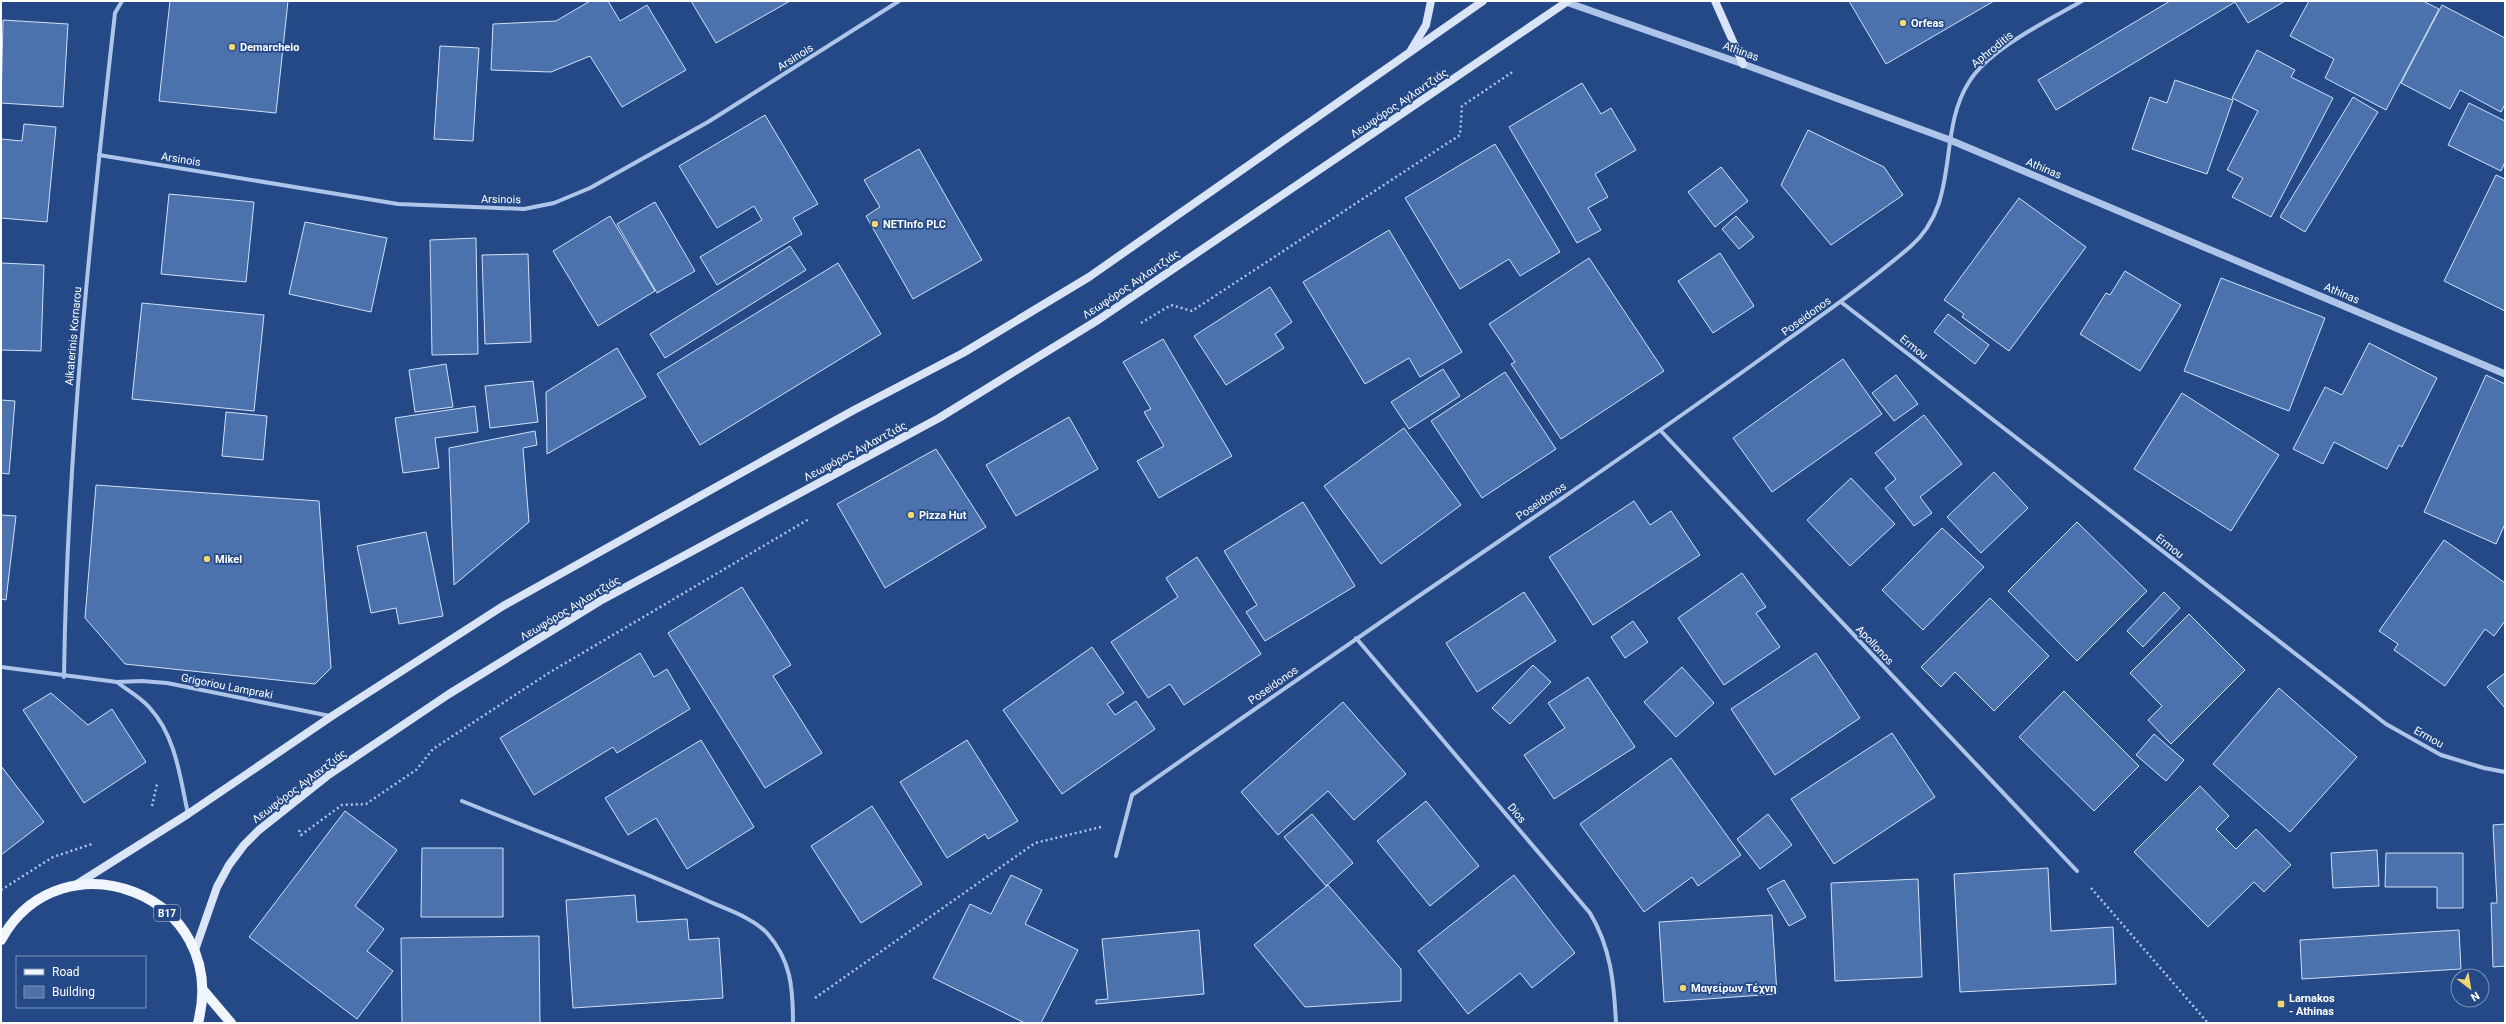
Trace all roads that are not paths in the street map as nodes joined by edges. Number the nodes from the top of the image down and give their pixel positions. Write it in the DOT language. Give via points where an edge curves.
graph roads {
  1 [pos="122,1"];
  2 [pos="899,1"];
  3 [pos="1431,1"];
  4 [pos="1483,1"];
  5 [pos="1566,1"];
  6 [pos="1714,1"];
  7 [pos="2082,1"];
  8 [pos="1410,52"];
  9 [pos="1743,64"];
  10 [pos="1950,140"];
  11 [pos="99,154"];
  12 [pos="1841,302"];
  13 [pos="2505,374"];
  14 [pos="1660,431"];
  15 [pos="1356,638"];
  16 [pos="1,667"];
  17 [pos="64,676"];
  18 [pos="117,682"];
  19 [pos="332,716"];
  20 [pos="2505,772"];
  21 [pos="462,801"];
  22 [pos="188,814"];
  23 [pos="1116,856"];
  24 [pos="2077,871"];
  25 [pos="73,887"];
  26 [pos="1,940"];
  27 [pos="195,950"];
  28 [pos="203,990"];
  29 [pos="198,1023"];
  30 [pos="231,1023"];
  31 [pos="793,1023"];
  32 [pos="1616,1023"];
  1 -- 11 [label="street, Aikaterinis Kornarou" via="115,13"];
  2 -- 11 [label="street, Arsinois" via="708,122 590,188 554,202 524,209 398,204"];
  3 -- 8 [label="main road" via="1426,25"];
  4 -- 8 [label="main road"];
  5 -- 9 [label="street, Athinas"];
  5 -- 27 [label="main road, Λεωφόρος Αγλαντζιάς" via="1030,364 939,418 600,601 449,694 327,776 244,845 217,887"];
  6 -- 9 [label="main road"];
  7 -- 10 [label="street, Aphroditis" via="2021,37 1980,69 1970,80 1963,94"];
  8 -- 19 [label="main road" via="1089,278 1010,326 503,606"];
  9 -- 10 [label="street, Athinas"];
  10 -- 12 [label="street, Poseidonos" via="1944,189 1928,226 1912,244"];
  10 -- 13 [label="street, Athinas"];
  11 -- 17 [label="street, Aikaterinis Kornarou" via="76,398 65,605"];
  12 -- 14 [label="street, Poseidonos"];
  12 -- 20 [label="street, Ermou" via="2386,724 2441,755"];
  14 -- 15 [label="street, Poseidonos"];
  14 -- 24 [label="street, Apollonos"];
  15 -- 23 [label="street, Poseidonos" via="1132,795"];
  15 -- 32 [label="street, Dios" via="1590,913 1605,942 1609,957 1614,983"];
  16 -- 17 [label="street, Grigoriou Lampraki"];
  17 -- 18 [label="street, Grigoriou Lampraki"];
  18 -- 19 [label="street, Grigoriou Lampraki" via="167,683"];
  18 -- 22 [label="street" via="148,706 164,728 173,747"];
  19 -- 22 [label="main road"];
  21 -- 31 [label="street" via="687,892 750,921 766,932 780,950 789,969"];
  22 -- 25 [label="main road"];
  25 -- 26 [label="main road, B17" via="56,892 34,904 16,919"];
  25 -- 27 [label="main road, B17" via="109,885 142,895 172,917 185,932"];
  27 -- 28 [label="main road, B17"];
  28 -- 29 [label="main road, B17"];
  28 -- 30 [label="main road"];
}
